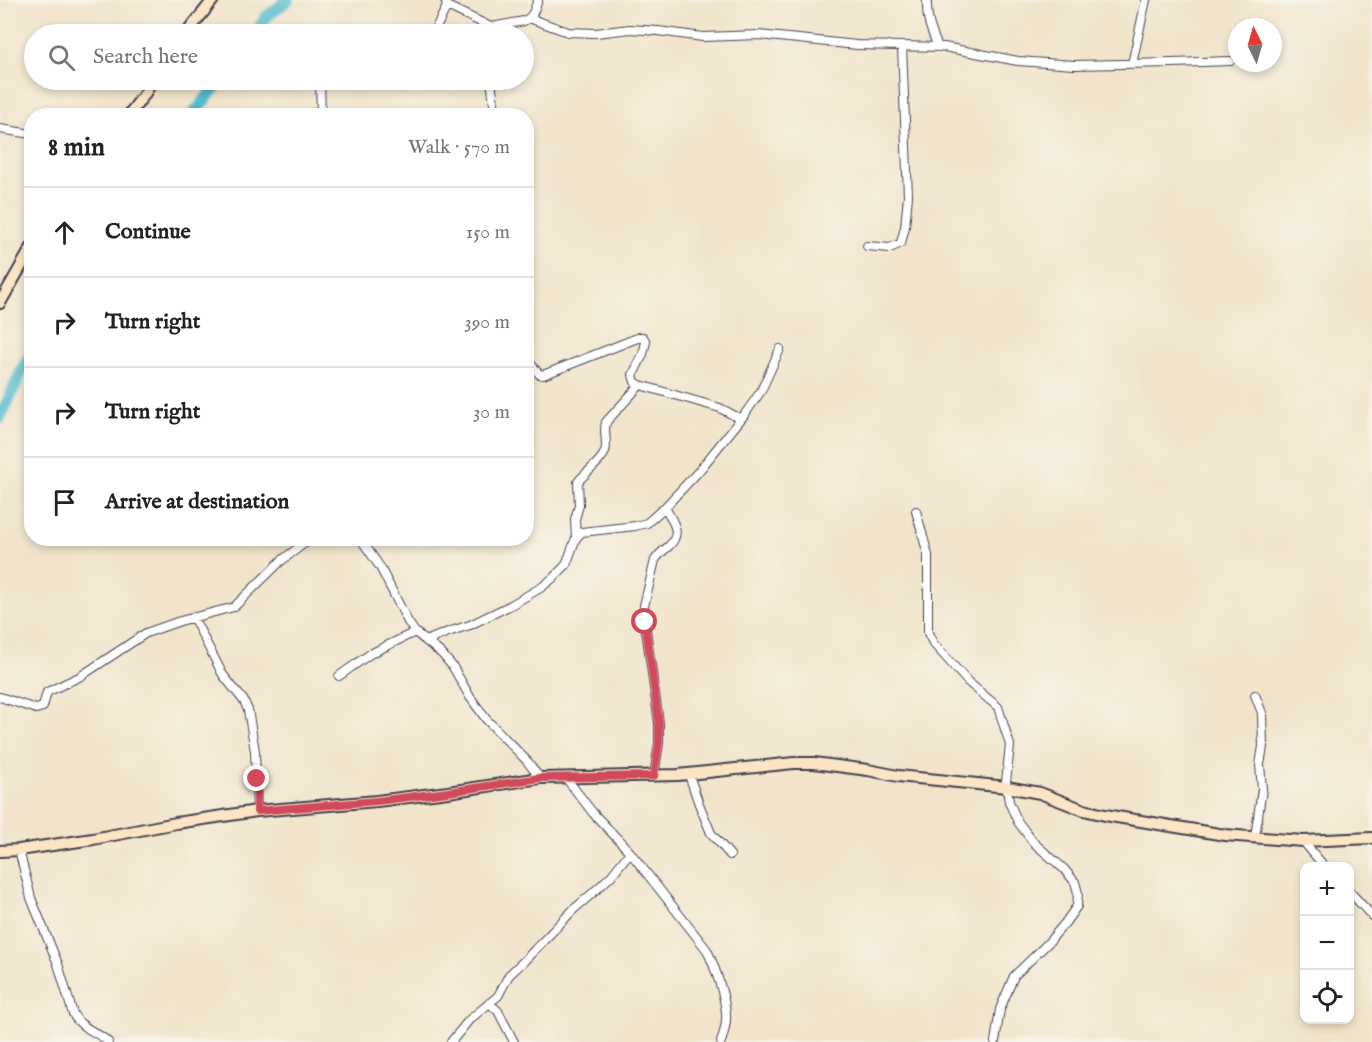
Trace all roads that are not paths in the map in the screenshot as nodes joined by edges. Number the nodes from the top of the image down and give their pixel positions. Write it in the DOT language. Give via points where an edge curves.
graph roads {
  1 [pos="213,0"];
  2 [pos="538,0"];
  3 [pos="927,0"];
  4 [pos="1146,0"];
  5 [pos="446,3"];
  6 [pos="529,18"];
  7 [pos="194,24"];
  8 [pos="438,24"];
  9 [pos="485,24"];
  10 [pos="516,24"];
  11 [pos="902,46"];
  12 [pos="938,47"];
  13 [pos="1228,61"];
  14 [pos="1132,64"];
  15 [pos="147,90"];
  16 [pos="320,90"];
  17 [pos="492,90"];
  18 [pos="134,108"];
  19 [pos="321,108"];
  20 [pos="494,108"];
  21 [pos="0,129"];
  22 [pos="24,133"];
  23 [pos="867,246"];
  24 [pos="24,261"];
  25 [pos="0,303"];
  26 [pos="780,349"];
  27 [pos="534,368"];
  28 [pos="640,385"];
  29 [pos="741,419"];
  30 [pos="665,507"];
  31 [pos="916,511"];
  32 [pos="576,538"];
  33 [pos="301,546"];
  34 [pos="366,546"];
  35 [pos="193,617"];
  36 [pos="416,632"];
  37 [pos="426,641"];
  38 [pos="339,676"];
  39 [pos="1255,695"];
  40 [pos="0,697"];
  41 [pos="689,775"];
  42 [pos="654,776"];
  43 [pos="540,778"];
  44 [pos="566,778"];
  45 [pos="1006,787"];
  46 [pos="257,811"];
  47 [pos="1255,837"];
  48 [pos="1372,838"];
  49 [pos="1303,841"];
  50 [pos="18,850"];
  51 [pos="0,851"];
  52 [pos="630,852"];
  53 [pos="730,855"];
  54 [pos="1319,862"];
  55 [pos="1354,896"];
  56 [pos="1372,916"];
  57 [pos="489,1003"];
  58 [pos="108,1042"];
  59 [pos="451,1042"];
  60 [pos="513,1042"];
  61 [pos="721,1042"];
  62 [pos="995,1042"];
  1 -- 7 [label="street"];
  2 -- 6 [label="street"];
  3 -- 12 [label="street" via="929,27"];
  4 -- 14 [label="street"];
  5 -- 8 [label="street"];
  5 -- 9 [label="street"];
  6 -- 10 [label="street"];
  6 -- 11 [label="street" via="568,32 630,29 703,37 759,35"];
  11 -- 12 [label="street"];
  11 -- 23 [label="street" via="908,196 905,227 901,243 890,248"];
  12 -- 14 [label="street" via="1018,61"];
  13 -- 14 [label="street"];
  15 -- 18 [label="street"];
  16 -- 19 [label="street"];
  17 -- 20 [label="street"];
  21 -- 22 [label="street"];
  24 -- 25 [label="street"];
  26 -- 29 [label="street" via="761,391"];
  27 -- 28 [label="street" via="543,375 640,336 646,342 645,348 633,375"];
  28 -- 29 [label="street" via="720,408"];
  28 -- 32 [label="street" via="606,422 605,452 578,482"];
  29 -- 30 [label="street"];
  30 -- 32 [label="street" via="647,523 582,532"];
  30 -- 42 [label="street" via="676,534 655,560 644,606 659,723"];
  31 -- 45 [label="street" via="928,555 928,633 968,682 998,707 1010,745"];
  32 -- 37 [label="street" via="566,565 542,587 479,621"];
  33 -- 35 [label="street" via="234,607"];
  34 -- 36 [label="street"];
  35 -- 40 [label="street" via="146,633 81,676 46,692 43,707 36,709"];
  35 -- 46 [label="street" via="223,675 248,710 255,752"];
  36 -- 37 [label="street"];
  36 -- 38 [label="street" via="370,654"];
  37 -- 43 [label="street" via="453,667 486,719"];
  39 -- 47 [label="street" via="1262,713 1263,746"];
  41 -- 42 [label="street"];
  41 -- 45 [label="street" via="814,763"];
  41 -- 53 [label="street" via="711,832"];
  42 -- 44 [label="street"];
  43 -- 44 [label="street"];
  43 -- 46 [label="street" via="377,801"];
  44 -- 52 [label="street"];
  45 -- 47 [label="street" via="1040,793 1105,815"];
  45 -- 62 [label="street" via="1018,822 1075,882 1078,893 1077,906 1065,923 1014,976 1000,1009"];
  46 -- 50 [label="street"];
  47 -- 49 [label="street"];
  48 -- 49 [label="street"];
  49 -- 54 [label="street"];
  50 -- 51 [label="street"];
  50 -- 58 [label="street" via="73,1014 83,1026"];
  52 -- 57 [label="street" via="509,975 498,996"];
  52 -- 61 [label="street" via="707,950 725,1003"];
  55 -- 56 [label="street"];
  57 -- 59 [label="street"];
  57 -- 60 [label="street" via="498,1011"];
}
